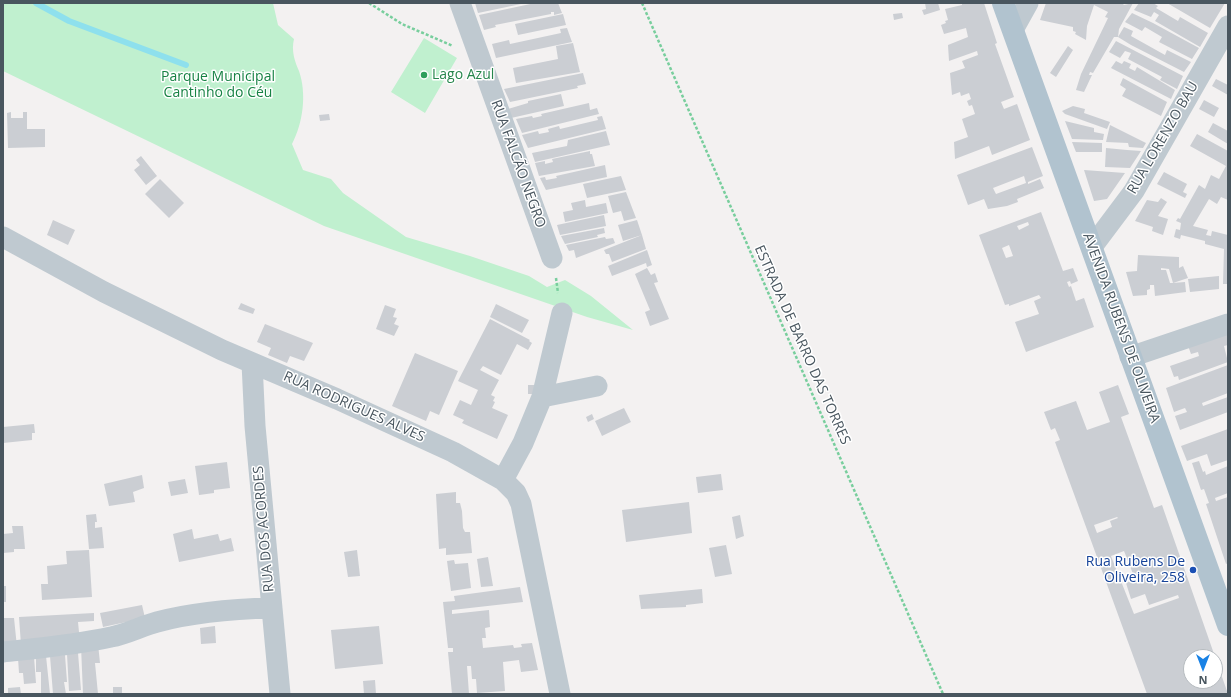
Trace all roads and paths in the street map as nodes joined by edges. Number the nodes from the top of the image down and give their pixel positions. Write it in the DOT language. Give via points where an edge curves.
graph roads {
  1 [pos="368,3"];
  2 [pos="460,3"];
  3 [pos="642,3"];
  4 [pos="1003,3"];
  5 [pos="1028,3"];
  6 [pos="1228,26"];
  7 [pos="1013,30"];
  8 [pos="477,50"];
  9 [pos="3,237"];
  10 [pos="1092,247"];
  11 [pos="552,258"];
  12 [pos="562,313"];
  13 [pos="1228,324"];
  14 [pos="1130,357"];
  15 [pos="252,363"];
  16 [pos="597,386"];
  17 [pos="542,397"];
  18 [pos="503,480"];
  19 [pos="272,608"];
  20 [pos="1228,625"];
  21 [pos="3,652"];
  22 [pos="280,694"];
  23 [pos="560,694"];
  24 [pos="943,694"];
  1 -- 8 [label="path" via="402,24 451,46"];
  2 -- 8 [label="street, RUA FALCÃO NEGRO"];
  3 -- 24 [label="path, ESTRADA DE BARRO DAS TORRES"];
  4 -- 7 [label="main road, AVENIDA RUBENS DE OLIVEIRA"];
  5 -- 7 [label="street"];
  6 -- 10 [label="street, RUA LORENZO BAU" via="1134,191"];
  7 -- 10 [label="main road, AVENIDA RUBENS DE OLIVEIRA"];
  8 -- 11 [label="street, RUA FALCÃO NEGRO"];
  9 -- 15 [label="street, RUA RODRIGUES ALVES" via="104,292"];
  10 -- 14 [label="main road, AVENIDA RUBENS DE OLIVEIRA"];
  11 -- 12 [label="path"];
  12 -- 17 [label="street"];
  13 -- 14 [label="street"];
  14 -- 20 [label="main road, AVENIDA RUBENS DE OLIVEIRA"];
  15 -- 18 [label="street, RUA RODRIGUES ALVES" via="453,452"];
  15 -- 19 [label="street, RUA DOS ACORDES" via="254,426"];
  16 -- 17 [label="street"];
  17 -- 18 [label="street" via="523,443"];
  18 -- 23 [label="street, RUA RODRIGUES ALVES" via="516,493 521,504"];
  19 -- 21 [label="street" via="233,609 157,622 114,637 70,646"];
  19 -- 22 [label="street, RUA DOS ACORDES"];
}
